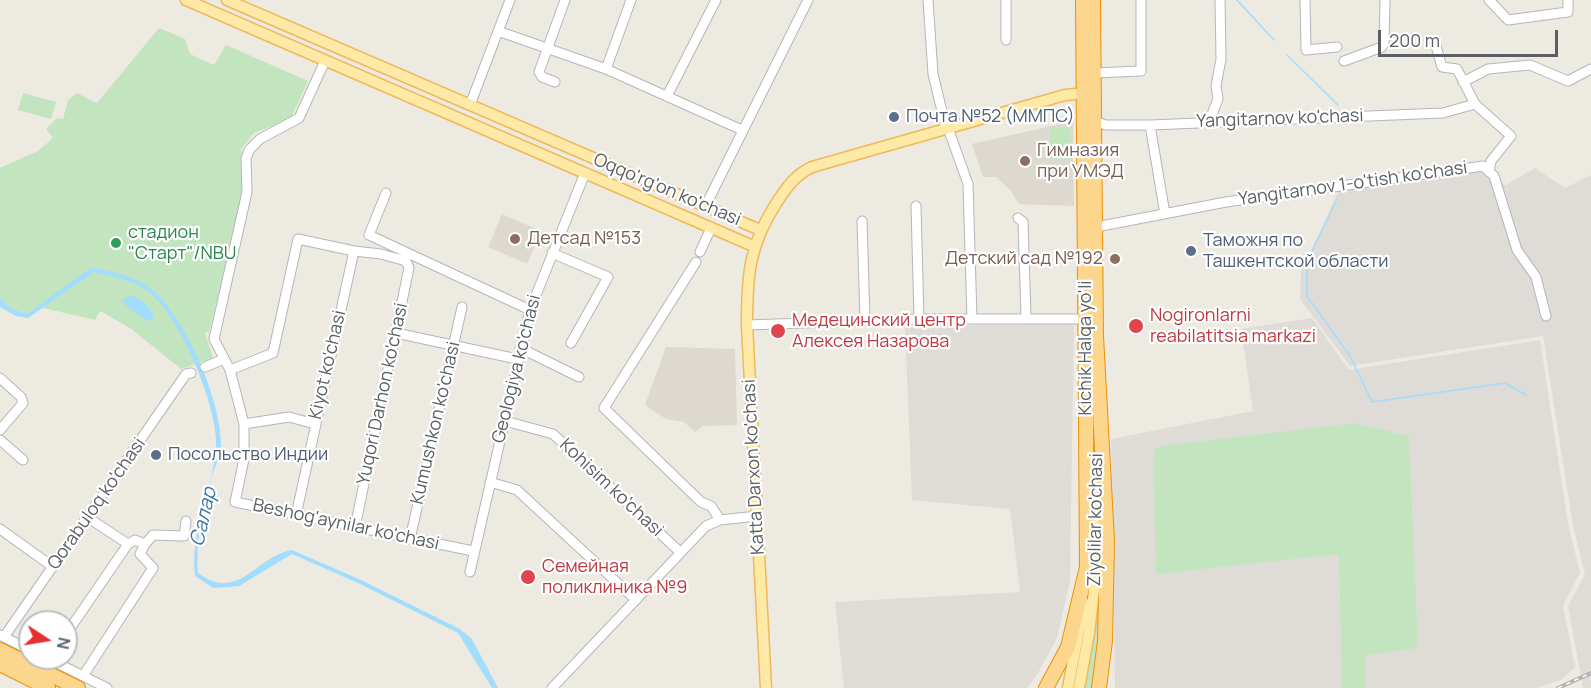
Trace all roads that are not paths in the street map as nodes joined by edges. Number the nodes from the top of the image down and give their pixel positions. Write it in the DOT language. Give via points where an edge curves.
graph roads {
  1 [pos="186,0"];
  2 [pos="229,0"];
  3 [pos="510,0"];
  4 [pos="565,0"];
  5 [pos="632,0"];
  6 [pos="716,0"];
  7 [pos="808,0"];
  8 [pos="928,0"];
  9 [pos="1006,0"];
  10 [pos="1083,0"];
  11 [pos="1094,0"];
  12 [pos="1141,0"];
  13 [pos="1220,0"];
  14 [pos="1305,0"];
  15 [pos="1385,0"];
  16 [pos="1489,0"];
  17 [pos="1568,0"];
  18 [pos="221,15"];
  19 [pos="498,31"];
  20 [pos="1006,40"];
  21 [pos="1436,46"];
  22 [pos="1337,47"];
  23 [pos="546,48"];
  24 [pos="325,61"];
  25 [pos="1344,61"];
  26 [pos="606,69"];
  27 [pos="1591,69"];
  28 [pos="1095,73"];
  29 [pos="555,82"];
  30 [pos="1463,82"];
  31 [pos="1089,93"];
  32 [pos="667,96"];
  33 [pos="1475,104"];
  34 [pos="470,105"];
  35 [pos="1090,120"];
  36 [pos="464,121"];
  37 [pos="1209,122"];
  38 [pos="1150,125"];
  39 [pos="947,128"];
  40 [pos="742,130"];
  41 [pos="537,134"];
  42 [pos="531,150"];
  43 [pos="1489,171"];
  44 [pos="585,173"];
  45 [pos="386,193"];
  46 [pos="916,206"];
  47 [pos="705,207"];
  48 [pos="1165,214"];
  49 [pos="1018,218"];
  50 [pos="862,221"];
  51 [pos="1096,227"];
  52 [pos="711,228"];
  53 [pos="760,230"];
  54 [pos="753,246"];
  55 [pos="354,251"];
  56 [pos="700,252"];
  57 [pos="552,253"];
  58 [pos="696,262"];
  59 [pos="462,308"];
  60 [pos="530,310"];
  61 [pos="1546,316"];
  62 [pos="1026,318"];
  63 [pos="972,319"];
  64 [pos="1091,319"];
  65 [pos="865,320"];
  66 [pos="919,320"];
  67 [pos="747,325"];
  68 [pos="396,333"];
  69 [pos="571,343"];
  70 [pos="453,345"];
  71 [pos="520,348"];
  72 [pos="1096,350"];
  73 [pos="224,359"];
  74 [pos="517,359"];
  75 [pos="205,367"];
  76 [pos="230,370"];
  77 [pos="191,373"];
  78 [pos="579,377"];
  79 [pos="0,378"];
  80 [pos="505,421"];
  81 [pos="315,423"];
  82 [pos="244,424"];
  83 [pos="0,430"];
  84 [pos="0,440"];
  85 [pos="23,460"];
  86 [pos="490,482"];
  87 [pos="296,514"];
  88 [pos="757,516"];
  89 [pos="87,517"];
  90 [pos="720,520"];
  91 [pos="186,521"];
  92 [pos="355,527"];
  93 [pos="0,529"];
  94 [pos="410,539"];
  95 [pos="128,544"];
  96 [pos="145,544"];
  97 [pos="474,551"];
  98 [pos="681,552"];
  99 [pos="53,567"];
  100 [pos="1087,567"];
  101 [pos="470,572"];
  102 [pos="636,600"];
  103 [pos="78,617"];
  104 [pos="1,640"];
  105 [pos="18,646"];
  106 [pos="0,664"];
  107 [pos="64,670"];
  108 [pos="81,682"];
  109 [pos="48,688"];
  110 [pos="107,688"];
  111 [pos="552,688"];
  112 [pos="766,688"];
  113 [pos="1046,688"];
  114 [pos="1068,688"];
  115 [pos="1078,688"];
  116 [pos="1099,688"];
  1 -- 18 [label="main road, Oqqo'rg'on ko'chasi"];
  2 -- 18 [label="main road"];
  2 -- 34 [label="main road, Oqqo'rg'on ko'chasi"];
  3 -- 19 [label="street"];
  4 -- 23 [label="street"];
  5 -- 26 [label="street"];
  6 -- 32 [label="street"];
  7 -- 40 [label="street"];
  8 -- 39 [label="street" via="933,74"];
  9 -- 20 [label="street"];
  10 -- 31 [label="highway, Kichik Halqa yo'li"];
  11 -- 28 [label="highway, Kichik Halqa yo'li"];
  12 -- 28 [label="street" via="1141,71"];
  13 -- 37 [label="street" via="1218,99"];
  14 -- 22 [label="street" via="1306,50"];
  15 -- 25 [label="street" via="1382,47"];
  16 -- 17 [label="street" via="1508,20 1568,12"];
  18 -- 24 [label="main road, Oqqo'rg'on ko'chasi"];
  19 -- 23 [label="street"];
  19 -- 34 [label="street"];
  21 -- 30 [label="street" via="1442,67 1457,69"];
  23 -- 26 [label="street"];
  23 -- 29 [label="street" via="538,72"];
  24 -- 36 [label="main road, Oqqo'rg'on ko'chasi"];
  24 -- 73 [label="street, Beshog'aynilar ko'chasi" via="299,118 260,139 248,154 247,192 214,338"];
  26 -- 32 [label="street"];
  27 -- 30 [label="street" via="1568,81 1535,66 1491,69"];
  28 -- 31 [label="highway, Kichik Halqa yo'li"];
  30 -- 33 [label="street"];
  31 -- 35 [label="highway, Kichik Halqa yo'li"];
  31 -- 39 [label="main road, Oqqo'rg'on ko'chasi" via="1065,95"];
  32 -- 40 [label="street"];
  33 -- 37 [label="street, Yangitarnov ko'chasi" via="1443,113"];
  33 -- 43 [label="street" via="1512,138 1491,161"];
  34 -- 36 [label="main road"];
  34 -- 41 [label="main road, Oqqo'rg'on ko'chasi"];
  35 -- 38 [label="street, Yangitarnov ko'chasi"];
  35 -- 51 [label="highway, Kichik Halqa yo'li"];
  35 -- 64 [label="highway, Kichik Halqa yo'li"];
  36 -- 42 [label="main road, Oqqo'rg'on ko'chasi"];
  37 -- 38 [label="street, Yangitarnov ko'chasi"];
  38 -- 48 [label="street"];
  39 -- 53 [label="main road, Oqqo'rg'on ko'chasi" via="803,171 790,183"];
  39 -- 63 [label="street" via="968,184"];
  40 -- 47 [label="street"];
  41 -- 42 [label="main road"];
  41 -- 47 [label="main road, Oqqo'rg'on ko'chasi"];
  42 -- 44 [label="main road, Oqqo'rg'on ko'chasi"];
  43 -- 48 [label="street, Yangitarnov 1-o'tish ko'chasi" via="1480,166"];
  43 -- 61 [label="street, Yangitarnov 1-o'tish ko'chasi" via="1494,176 1517,250 1536,277"];
  44 -- 52 [label="main road, Oqqo'rg'on ko'chasi"];
  44 -- 57 [label="street, Geologiya ko'chasi"];
  45 -- 60 [label="street" via="369,235"];
  46 -- 66 [label="street"];
  47 -- 53 [label="main road, Oqqo'rg'on ko'chasi"];
  48 -- 51 [label="street, Yangitarnov 1-o'tish ko'chasi"];
  49 -- 62 [label="street" via="1023,222"];
  50 -- 65 [label="street"];
  51 -- 64 [label="highway, Kichik Halqa yo'li"];
  52 -- 54 [label="main road, Oqqo'rg'on ko'chasi"];
  52 -- 56 [label="street"];
  53 -- 54 [label="main road, Katta Darxon ko'chasi"];
  54 -- 67 [label="main road, Katta Darxon ko'chasi" via="747,274"];
  55 -- 68 [label="street, Yuqori Darhon ko'chasi" via="406,261 409,268"];
  55 -- 76 [label="street" via="297,239 273,353"];
  55 -- 81 [label="street, Kiyot ko'chasi"];
  57 -- 60 [label="street, Geologiya ko'chasi"];
  57 -- 69 [label="street" via="608,277"];
  58 -- 90 [label="street" via="604,408 701,502 711,506"];
  59 -- 70 [label="street, Kumushkon ko'chasi"];
  60 -- 71 [label="street, Geologiya ko'chasi"];
  62 -- 63 [label="street"];
  62 -- 64 [label="street"];
  63 -- 66 [label="street"];
  64 -- 72 [label="highway, Kichik Halqa yo'li"];
  64 -- 100 [label="highway, Kichik Halqa yo'li"];
  65 -- 66 [label="street"];
  65 -- 67 [label="street"];
  67 -- 88 [label="main road, Katta Darxon ko'chasi"];
  68 -- 70 [label="street"];
  68 -- 92 [label="street, Yuqori Darhon ko'chasi"];
  70 -- 74 [label="street"];
  70 -- 94 [label="street, Kumushkon ko'chasi"];
  71 -- 74 [label="street, Geologiya ko'chasi"];
  71 -- 78 [label="street"];
  72 -- 115 [label="main road, Ziyolilar ko'chasi" via="1098,557"];
  72 -- 116 [label="highway, Kichik Halqa yo'li" via="1107,541"];
  73 -- 75 [label="street"];
  73 -- 76 [label="street, Beshog'aynilar ko'chasi"];
  74 -- 80 [label="street, Geologiya ko'chasi"];
  76 -- 82 [label="street, Beshog'aynilar ko'chasi"];
  77 -- 89 [label="street, Qorabuloq ko'chasi" via="186,374"];
  79 -- 83 [label="street" via="21,397 22,403"];
  80 -- 86 [label="street, Geologiya ko'chasi"];
  80 -- 98 [label="street, Kohisim ko'chasi" via="553,434"];
  81 -- 82 [label="street" via="289,417"];
  81 -- 87 [label="street, Kiyot ko'chasi"];
  82 -- 87 [label="street, Beshog'aynilar ko'chasi" via="244,459 235,502"];
  84 -- 85 [label="street"];
  86 -- 97 [label="street, Geologiya ko'chasi"];
  86 -- 102 [label="street" via="517,490"];
  87 -- 92 [label="street, Beshog'aynilar ko'chasi"];
  88 -- 90 [label="street"];
  88 -- 112 [label="main road, Katta Darxon ko'chasi"];
  89 -- 95 [label="street"];
  89 -- 99 [label="street, Qorabuloq ko'chasi"];
  90 -- 98 [label="street" via="706,526"];
  91 -- 96 [label="street" via="184,536 153,535"];
  92 -- 94 [label="street, Beshog'aynilar ko'chasi"];
  93 -- 99 [label="street"];
  94 -- 97 [label="street, Beshog'aynilar ko'chasi"];
  95 -- 96 [label="street" via="135,540"];
  95 -- 103 [label="street"];
  96 -- 108 [label="street" via="141,556 153,568"];
  97 -- 101 [label="street, Geologiya ko'chasi"];
  98 -- 102 [label="street"];
  99 -- 104 [label="street, Qorabuloq ko'chasi"];
  100 -- 113 [label="highway, Kichik Halqa yo'li" via="1072,635"];
  100 -- 114 [label="main road, Ziyolilar ko'chasi"];
  102 -- 111 [label="street"];
  104 -- 105 [label="street"];
  104 -- 108 [label="highway"];
  106 -- 109 [label="highway"];
  107 -- 108 [label="street"];
  108 -- 110 [label="street"];
}
